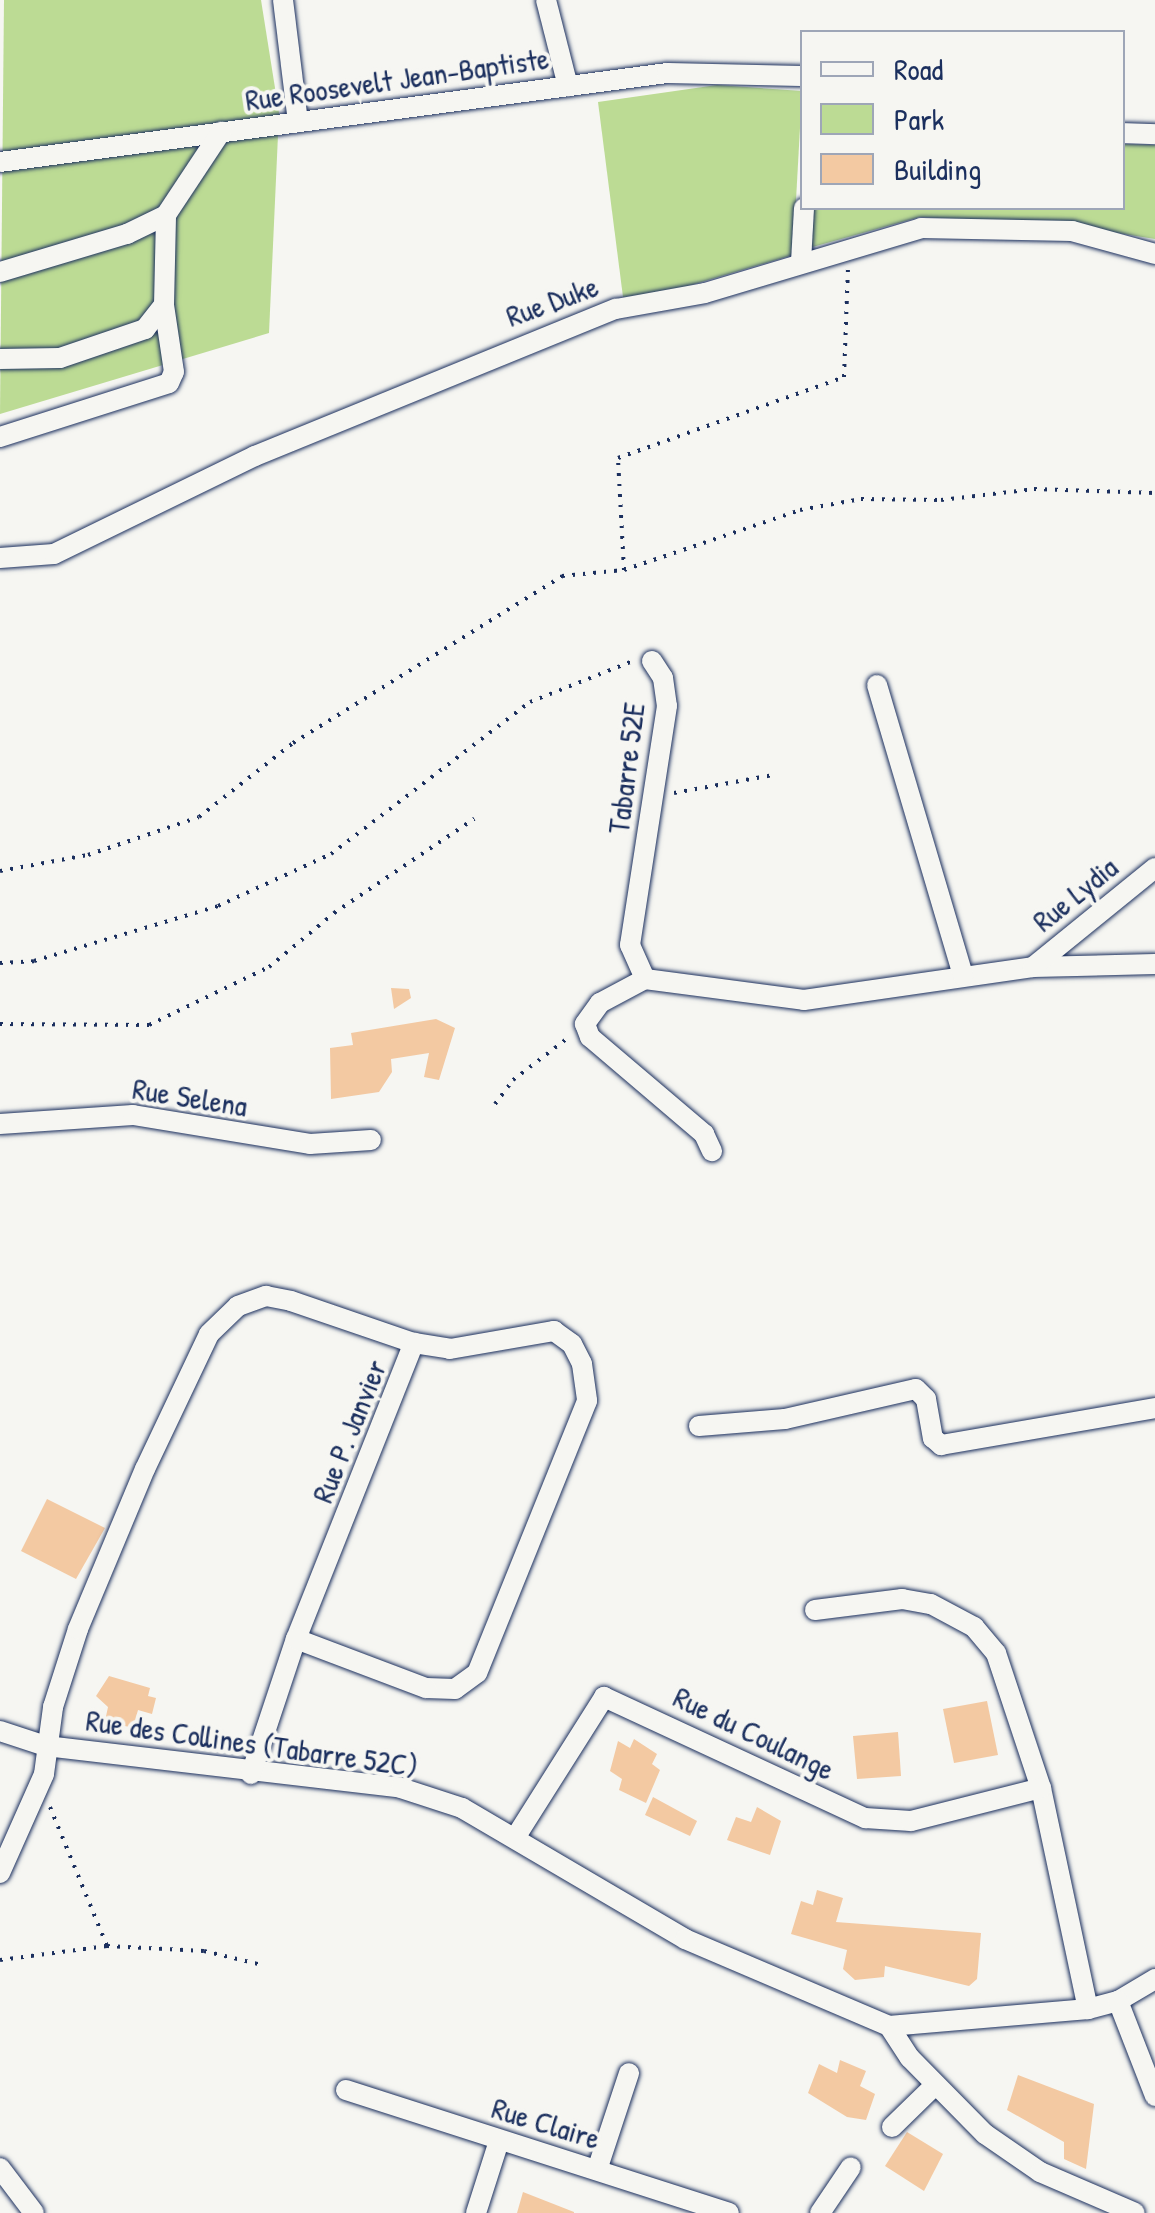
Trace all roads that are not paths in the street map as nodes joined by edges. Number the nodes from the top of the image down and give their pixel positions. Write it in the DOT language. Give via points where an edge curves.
graph roads {
  1 [pos="283,0"];
  2 [pos="546,0"];
  3 [pos="800,76"];
  4 [pos="568,86"];
  5 [pos="298,122"];
  6 [pos="221,132"];
  7 [pos="1125,133"];
  8 [pos="1155,134"];
  9 [pos="0,162"];
  10 [pos="804,210"];
  11 [pos="166,215"];
  12 [pos="1155,254"];
  13 [pos="800,262"];
  14 [pos="0,272"];
  15 [pos="164,305"];
  16 [pos="0,359"];
  17 [pos="0,437"];
  18 [pos="0,558"];
  19 [pos="652,661"];
  20 [pos="876,686"];
  21 [pos="1155,868"];
  22 [pos="1155,964"];
  23 [pos="1034,967"];
  24 [pos="964,976"];
  25 [pos="645,979"];
  26 [pos="0,1124"];
  27 [pos="371,1140"];
  28 [pos="712,1151"];
  29 [pos="414,1344"];
  30 [pos="1155,1408"];
  31 [pos="699,1426"];
  32 [pos="815,1610"];
  33 [pos="296,1639"];
  34 [pos="0,1732"];
  35 [pos="46,1746"];
  36 [pos="251,1774"];
  37 [pos="1041,1788"];
  38 [pos="516,1838"];
  39 [pos="0,1873"];
  40 [pos="1155,1979"];
  41 [pos="1118,2001"];
  42 [pos="1088,2009"];
  43 [pos="889,2026"];
  44 [pos="629,2074"];
  45 [pos="935,2084"];
  46 [pos="346,2090"];
  47 [pos="1155,2096"];
  48 [pos="892,2127"];
  49 [pos="499,2141"];
  50 [pos="852,2167"];
  51 [pos="0,2168"];
  52 [pos="597,2170"];
  53 [pos="682,2207"];
  54 [pos="34,2213"];
  55 [pos="476,2213"];
  56 [pos="729,2213"];
  57 [pos="820,2213"];
  58 [pos="1135,2213"];
  1 -- 5 [label="street"];
  2 -- 4 [label="street"];
  3 -- 4 [label="street, Rue Roosevelt Jean-Baptiste" via="667,72"];
  4 -- 5 [label="street, Rue Roosevelt Jean-Baptiste"];
  5 -- 6 [label="street, Rue Roosevelt Jean-Baptiste"];
  6 -- 9 [label="street, Rue Roosevelt Jean-Baptiste"];
  6 -- 11 [label="street"];
  7 -- 8 [label="street"];
  10 -- 13 [label="street"];
  11 -- 14 [label="street" via="127,234"];
  11 -- 15 [label="street"];
  12 -- 13 [label="street, Rue Duke" via="1072,232 921,228"];
  13 -- 18 [label="street, Rue Duke" via="705,292 616,309 255,456 54,554"];
  15 -- 16 [label="street" via="124,342 60,358"];
  15 -- 17 [label="street" via="174,372 169,382"];
  19 -- 25 [label="street, Tabarre 52E" via="668,706 630,944"];
  20 -- 24 [label="street"];
  21 -- 23 [label="street, Rue Lydia"];
  22 -- 23 [label="street"];
  23 -- 24 [label="street"];
  24 -- 25 [label="street" via="804,1000"];
  25 -- 28 [label="street" via="600,1003 585,1024 590,1037 704,1134"];
  26 -- 27 [label="street, Rue Selena" via="134,1115 310,1144"];
  29 -- 33 [label="street, Rue P. Janvier"];
  29 -- 33 [label="street" via="450,1349 554,1330 572,1344 587,1401 534,1541 477,1673 455,1690 398,1681"];
  29 -- 35 [label="street, Rue P. Janvier" via="266,1296 238,1306 210,1334 78,1629"];
  30 -- 31 [label="street" via="942,1445 932,1438 926,1399 916,1389 785,1419"];
  32 -- 37 [label="street" via="902,1599 930,1604 974,1627 996,1653"];
  33 -- 36 [label="street, Rue P. Janvier"];
  34 -- 35 [label="street, Rue des Collines (Tabarre 52C)"];
  35 -- 36 [label="street, Rue des Collines (Tabarre 52C)"];
  35 -- 39 [label="street" via="40,1783"];
  36 -- 38 [label="street, Rue des Collines (Tabarre 52C)" via="401,1788 462,1808"];
  37 -- 38 [label="street, Rue du Coulange" via="911,1822 865,1818 604,1697"];
  37 -- 42 [label="street"];
  38 -- 43 [label="street, Rue des Collines (Tabarre 52C)" via="685,1940"];
  40 -- 41 [label="street, Rue des Collines (Tabarre 52C)"];
  41 -- 42 [label="street, Rue des Collines (Tabarre 52C)"];
  41 -- 47 [label="street"];
  42 -- 43 [label="street, Rue des Collines (Tabarre 52C)"];
  43 -- 45 [label="street"];
  44 -- 52 [label="street"];
  45 -- 48 [label="street"];
  45 -- 58 [label="street" via="984,2134 1040,2172"];
  46 -- 49 [label="street, Rue Claire"];
  49 -- 52 [label="street, Rue Claire"];
  49 -- 55 [label="street"];
  50 -- 57 [label="street"];
  51 -- 54 [label="street"];
  52 -- 53 [label="street, Rue Claire"];
  53 -- 56 [label="street, Rue Claire"];
}
